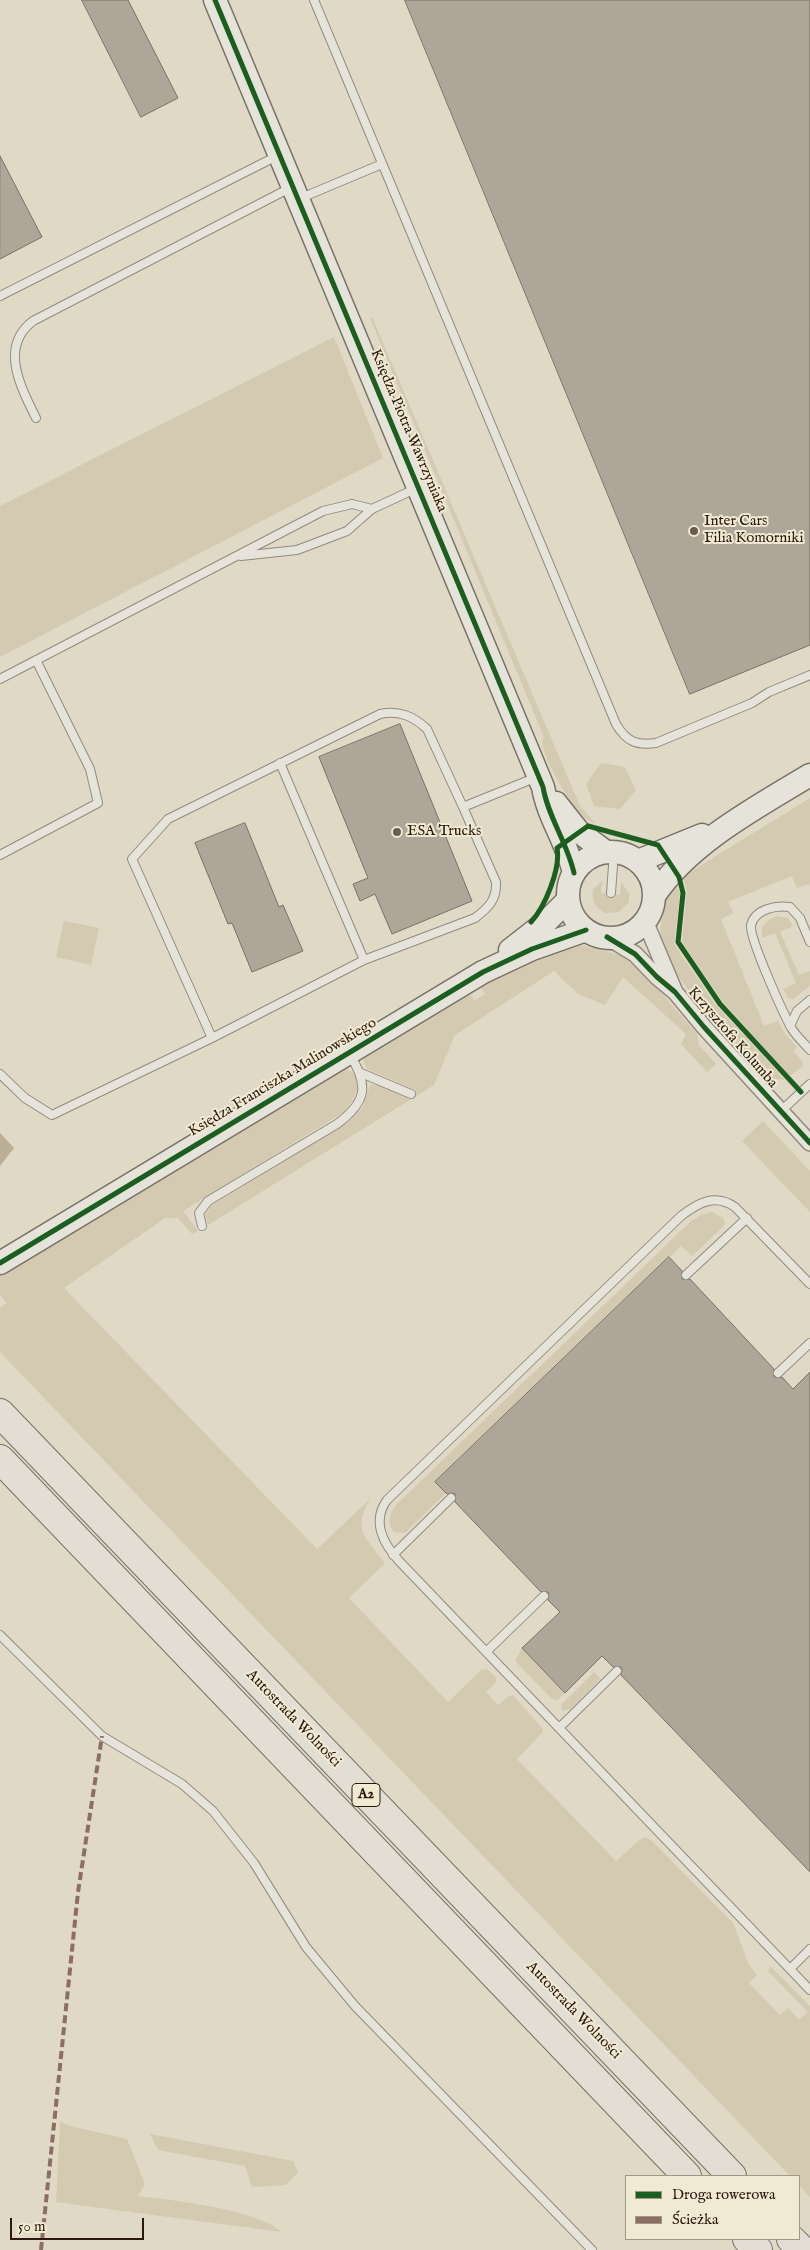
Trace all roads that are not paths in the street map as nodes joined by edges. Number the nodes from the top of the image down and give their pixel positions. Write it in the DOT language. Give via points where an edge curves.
graph roads {
  1 [pos="215,0"];
  2 [pos="314,0"];
  3 [pos="279,155"];
  4 [pos="382,164"];
  5 [pos="295,194"];
  6 [pos="0,296"];
  7 [pos="36,418"];
  8 [pos="418,487"];
  9 [pos="372,509"];
  10 [pos="236,557"];
  11 [pos="36,660"];
  12 [pos="810,675"];
  13 [pos="0,679"];
  14 [pos="280,763"];
  15 [pos="810,775"];
  16 [pos="541,781"];
  17 [pos="463,807"];
  18 [pos="727,825"];
  19 [pos="610,852"];
  20 [pos="0,855"];
  21 [pos="638,861"];
  22 [pos="574,873"];
  23 [pos="611,892"];
  24 [pos="654,896"];
  25 [pos="568,900"];
  26 [pos="645,921"];
  27 [pos="596,934"];
  28 [pos="810,942"];
  29 [pos="364,960"];
  30 [pos="483,972"];
  31 [pos="675,992"];
  32 [pos="810,1000"];
  33 [pos="790,1026"];
  34 [pos="212,1038"];
  35 [pos="810,1050"];
  36 [pos="349,1053"];
  37 [pos="361,1073"];
  38 [pos="0,1074"];
  39 [pos="810,1084"];
  40 [pos="411,1094"];
  41 [pos="781,1111"];
  42 [pos="810,1143"];
  43 [pos="747,1218"];
  44 [pos="202,1226"];
  45 [pos="0,1263"];
  46 [pos="686,1275"];
  47 [pos="810,1284"];
  48 [pos="810,1343"];
  49 [pos="778,1373"];
  50 [pos="0,1413"];
  51 [pos="0,1459"];
  52 [pos="451,1498"];
  53 [pos="393,1554"];
  54 [pos="544,1596"];
  55 [pos="0,1635"];
  56 [pos="486,1652"];
  57 [pos="617,1671"];
  58 [pos="559,1728"];
  59 [pos="810,1949"];
  60 [pos="790,1969"];
  61 [pos="810,1990"];
  62 [pos="686,2175"];
  63 [pos="731,2175"];
  64 [pos="748,2240"];
  65 [pos="793,2240"];
  66 [pos="592,2250"];
  67 [pos="758,2250"];
  68 [pos="802,2250"];
  1 -- 3 [label="street, Księdza Piotra Wawrzyniaka"];
  2 -- 4 [label="lane"];
  3 -- 5 [label="street, Księdza Piotra Wawrzyniaka"];
  3 -- 6 [label="lane"];
  4 -- 5 [label="lane"];
  4 -- 12 [label="lane" via="623,736 632,743 656,743"];
  5 -- 7 [label="lane" via="33,321 17,332 9,354 10,365"];
  5 -- 8 [label="street, Księdza Piotra Wawrzyniaka"];
  8 -- 9 [label="lane"];
  8 -- 16 [label="street, Księdza Piotra Wawrzyniaka"];
  9 -- 10 [label="lane" via="347,531 297,550"];
  9 -- 10 [label="lane" via="352,504 323,511"];
  10 -- 11 [label="lane"];
  11 -- 13 [label="lane"];
  11 -- 20 [label="lane" via="90,769 98,803"];
  14 -- 17 [label="lane" via="380,714 405,715 418,721 433,739"];
  14 -- 29 [label="lane"];
  14 -- 34 [label="lane" via="168,819 132,859"];
  15 -- 18 [label="street"];
  16 -- 17 [label="lane"];
  16 -- 19 [label="street, Księdza Piotra Wawrzyniaka" via="579,832"];
  16 -- 22 [label="street, Księdza Piotra Wawrzyniaka"];
  17 -- 29 [label="lane" via="496,882 493,902 475,918"];
  18 -- 21 [label="street"];
  18 -- 24 [label="street" via="674,869"];
  19 -- 21 [label="street" via="628,855"];
  19 -- 22 [label="street" via="595,855"];
  19 -- 23 [label="lane"];
  21 -- 24 [label="street" via="652,882"];
  22 -- 25 [label="street"];
  24 -- 26 [label="street" via="652,909"];
  25 -- 27 [label="street" via="572,913"];
  25 -- 30 [label="street, Księdza Franciszka Malinowskiego" via="546,922"];
  26 -- 27 [label="street" via="628,934"];
  26 -- 31 [label="street, Krzysztofa Kolumba"];
  27 -- 30 [label="street, Księdza Franciszka Malinowskiego" via="532,949"];
  27 -- 31 [label="street, Krzysztofa Kolumba" via="635,954"];
  28 -- 33 [label="lane" via="800,918 790,907 775,907 760,913 751,926 754,942"];
  29 -- 34 [label="lane"];
  30 -- 36 [label="street, Księdza Franciszka Malinowskiego"];
  31 -- 41 [label="street, Krzysztofa Kolumba"];
  32 -- 33 [label="lane" via="797,1011"];
  33 -- 35 [label="lane"];
  34 -- 38 [label="lane" via="52,1115 24,1098"];
  36 -- 37 [label="lane"];
  36 -- 45 [label="street, Księdza Franciszka Malinowskiego"];
  37 -- 40 [label="lane"];
  37 -- 44 [label="lane" via="362,1094 352,1111 337,1124 208,1201 199,1213"];
  39 -- 41 [label="lane"];
  41 -- 42 [label="street, Krzysztofa Kolumba"];
  43 -- 46 [label="lane"];
  43 -- 47 [label="lane"];
  43 -- 53 [label="lane" via="720,1200 704,1201 681,1216 388,1500 381,1513 380,1529"];
  48 -- 49 [label="lane"];
  50 -- 63 [label="highway, Autostrada Wolności / A2"];
  51 -- 62 [label="highway, Autostrada Wolności / A2"];
  52 -- 53 [label="lane"];
  53 -- 56 [label="lane"];
  54 -- 56 [label="lane"];
  55 -- 66 [label="lane" via="102,1736 182,1784 213,1811 254,1863 306,1946 355,2006"];
  56 -- 58 [label="lane"];
  57 -- 58 [label="lane"];
  58 -- 60 [label="lane"];
  59 -- 60 [label="lane"];
  60 -- 61 [label="lane"];
  64 -- 67 [label="highway"];
  65 -- 68 [label="highway"];
}
